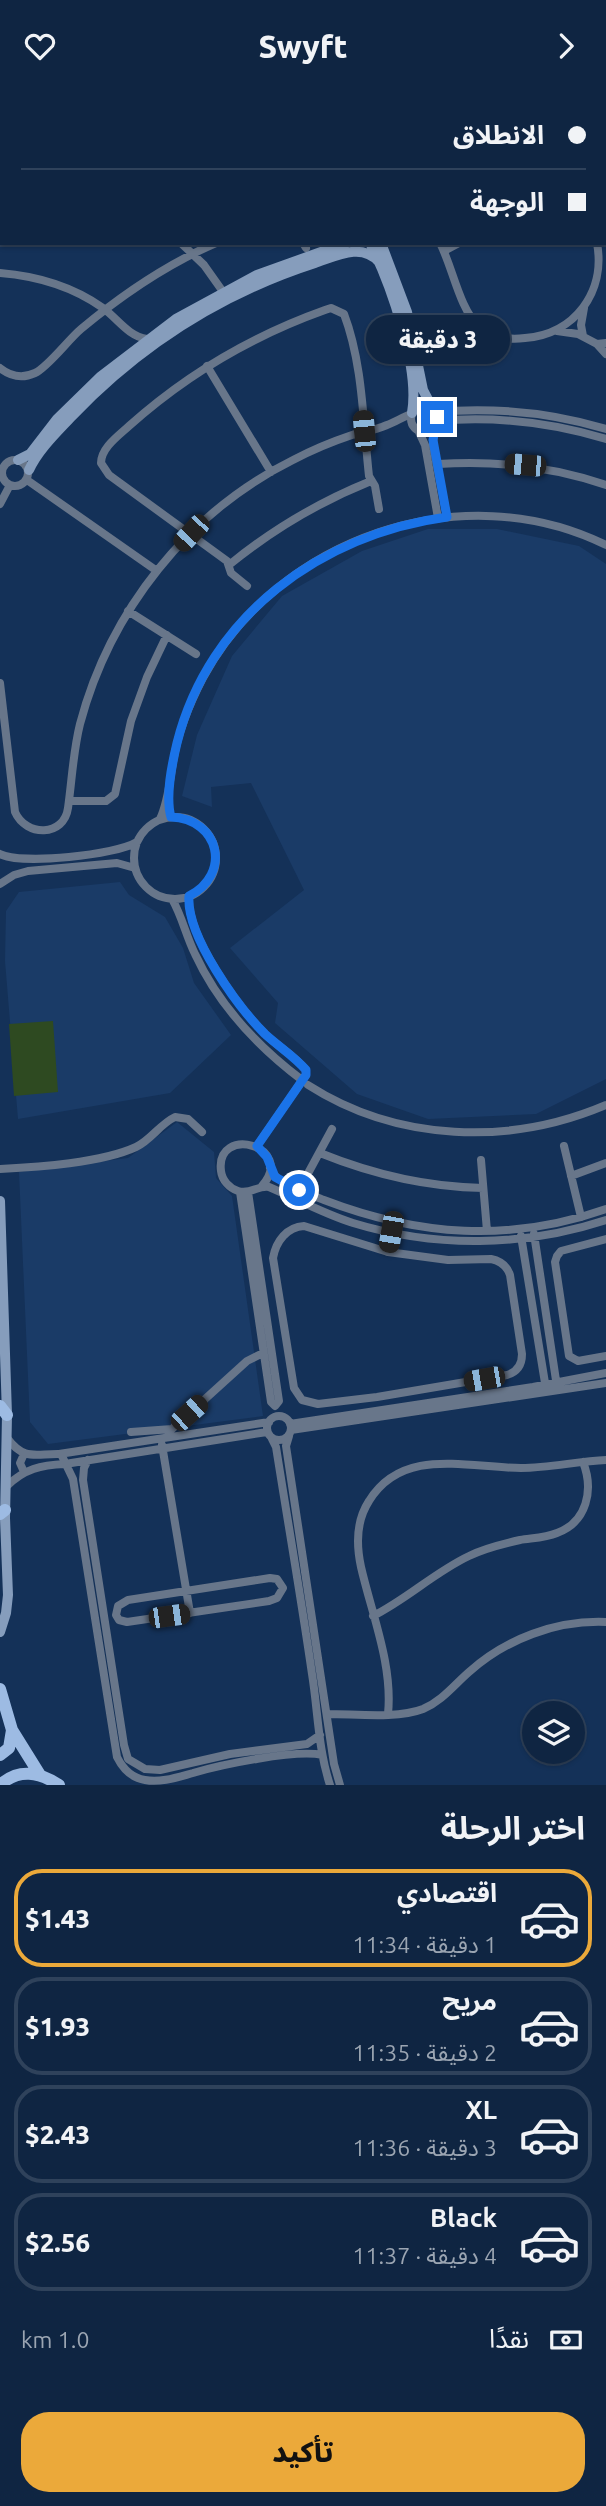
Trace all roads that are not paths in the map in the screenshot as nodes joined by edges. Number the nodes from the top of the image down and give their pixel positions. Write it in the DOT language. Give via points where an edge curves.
graph roads {
  1 [pos="183,245"];
  2 [pos="212,245"];
  3 [pos="340,245"];
  4 [pos="371,245"];
  5 [pos="382,245"];
  6 [pos="597,245"];
  7 [pos="362,247"];
  8 [pos="442,247"];
  9 [pos="193,254"];
  10 [pos="379,262"];
  11 [pos="0,273"];
  12 [pos="225,295"];
  13 [pos="584,307"];
  14 [pos="106,309"];
  15 [pos="557,331"];
  16 [pos="131,333"];
  17 [pos="583,336"];
  18 [pos="147,339"];
  19 [pos="601,344"];
  20 [pos="131,352"];
  21 [pos="606,354"];
  22 [pos="207,366"];
  23 [pos="0,368"];
  24 [pos="412,413"];
  25 [pos="435,418"];
  26 [pos="387,426"];
  27 [pos="606,429"];
  28 [pos="364,431"];
  29 [pos="418,431"];
  30 [pos="606,439"];
  31 [pos="19,460"];
  32 [pos="438,464"];
  33 [pos="271,472"];
  34 [pos="28,475"];
  35 [pos="371,481"];
  36 [pos="10,485"];
  37 [pos="606,485"];
  38 [pos="0,504"];
  39 [pos="379,509"];
  40 [pos="443,518"];
  41 [pos="191,533"];
  42 [pos="606,545"];
  43 [pos="229,565"];
  44 [pos="157,571"];
  45 [pos="247,586"];
  46 [pos="128,611"];
  47 [pos="167,635"];
  48 [pos="196,654"];
  49 [pos="0,683"];
  50 [pos="170,783"];
  51 [pos="69,801"];
  52 [pos="171,817"];
  53 [pos="160,819"];
  54 [pos="137,842"];
  55 [pos="0,854"];
  56 [pos="13,859"];
  57 [pos="41,859"];
  58 [pos="135,868"];
  59 [pos="42,870"];
  60 [pos="13,875"];
  61 [pos="0,883"];
  62 [pos="189,896"];
  63 [pos="172,899"];
  64 [pos="305,1083"];
  65 [pos="606,1105"];
  66 [pos="332,1129"];
  67 [pos="202,1132"];
  68 [pos="257,1146"];
  69 [pos="564,1146"];
  70 [pos="320,1153"];
  71 [pos="481,1160"];
  72 [pos="606,1163"];
  73 [pos="270,1168"];
  74 [pos="0,1169"];
  75 [pos="571,1176"];
  76 [pos="261,1186"];
  77 [pos="483,1188"];
  78 [pos="299,1190"];
  79 [pos="244,1192"];
  80 [pos="0,1201"];
  81 [pos="606,1209"];
  82 [pos="581,1217"];
  83 [pos="606,1220"];
  84 [pos="487,1231"];
  85 [pos="391,1232"];
  86 [pos="534,1233"];
  87 [pos="521,1235"];
  88 [pos="606,1240"];
  89 [pos="388,1252"];
  90 [pos="562,1307"];
  91 [pos="545,1309"];
  92 [pos="263,1353"];
  93 [pos="606,1356"];
  94 [pos="602,1379"];
  95 [pos="557,1387"];
  96 [pos="545,1389"];
  97 [pos="414,1391"];
  98 [pos="416,1406"];
  99 [pos="3,1410"];
  100 [pos="269,1422"];
  101 [pos="290,1430"];
  102 [pos="131,1432"];
  103 [pos="270,1435"];
  104 [pos="7,1438"];
  105 [pos="161,1443"];
  106 [pos="24,1454"];
  107 [pos="59,1454"];
  108 [pos="88,1460"];
  109 [pos="606,1460"];
  110 [pos="583,1462"];
  111 [pos="65,1464"];
  112 [pos="23,1472"];
  113 [pos="7,1486"];
  114 [pos="3,1512"];
  115 [pos="300,1566"];
  116 [pos="303,1584"];
  117 [pos="283,1588"];
  118 [pos="186,1590"];
  119 [pos="116,1612"];
  120 [pos="190,1613"];
  121 [pos="373,1616"];
  122 [pos="100,1617"];
  123 [pos="606,1622"];
  124 [pos="0,1632"];
  125 [pos="0,1689"];
  126 [pos="328,1714"];
  127 [pos="388,1714"];
  128 [pos="12,1730"];
  129 [pos="320,1735"];
  130 [pos="0,1755"];
  131 [pos="322,1755"];
  132 [pos="187,1763"];
  133 [pos="190,1774"];
  134 [pos="40,1775"];
  135 [pos="151,1783"];
  136 [pos="0,1784"];
  137 [pos="59,1785"];
  138 [pos="330,1785"];
  139 [pos="340,1785"];
  1 -- 9 [label="street"];
  2 -- 9 [label="street"];
  3 -- 12 [label="street" via="275,268"];
  4 -- 10 [label="street"];
  5 -- 25 [label="street" via="407,312 423,390"];
  6 -- 13 [label="street" via="597,280"];
  7 -- 10 [label="street"];
  7 -- 12 [label="street"];
  8 -- 15 [label="street" via="467,310 488,333 519,339"];
  9 -- 12 [label="street"];
  9 -- 14 [label="street" via="146,279"];
  10 -- 24 [label="street" via="407,351"];
  11 -- 14 [label="street" via="55,283"];
  12 -- 18 [label="street"];
  12 -- 34 [label="street" via="105,384 35,459"];
  13 -- 15 [label="street"];
  13 -- 17 [label="street"];
  14 -- 16 [label="street"];
  14 -- 23 [label="street" via="34,374 14,376"];
  15 -- 17 [label="street"];
  16 -- 18 [label="street"];
  16 -- 20 [label="street"];
  17 -- 19 [label="street"];
  18 -- 20 [label="street"];
  19 -- 21 [label="street"];
  20 -- 31 [label="street"];
  22 -- 28 [label="street" via="283,326 331,307 338,309 344,314 352,342"];
  22 -- 33 [label="street"];
  22 -- 41 [label="street" via="140,415 101,458 106,472"];
  24 -- 25 [label="street" via="421,406"];
  24 -- 26 [label="street"];
  24 -- 29 [label="street" via="411,423"];
  25 -- 27 [label="street" via="480,409 524,411"];
  25 -- 29 [label="street" via="425,433"];
  25 -- 30 [label="street" via="523,421"];
  25 -- 32 [label="street"];
  26 -- 28 [label="street"];
  26 -- 29 [label="street"];
  28 -- 33 [label="street"];
  28 -- 35 [label="street"];
  29 -- 40 [label="street"];
  31 -- 34 [label="street" via="27,465"];
  31 -- 36 [label="street" via="9,461 2,469 3,479"];
  32 -- 37 [label="street" via="525,465"];
  32 -- 40 [label="street"];
  33 -- 41 [label="street" via="237,493"];
  34 -- 36 [label="street" via="22,485"];
  34 -- 44 [label="street"];
  35 -- 39 [label="street"];
  35 -- 43 [label="street" via="298,516"];
  36 -- 38 [label="street"];
  40 -- 42 [label="street" via="522,519"];
  40 -- 50 [label="street" via="380,531 326,554 256,607 203,677 180,731"];
  41 -- 43 [label="street"];
  41 -- 44 [label="street"];
  43 -- 45 [label="street" via="231,573"];
  44 -- 46 [label="street"];
  46 -- 47 [label="street"];
  46 -- 51 [label="street" via="104,655 87,702 74,751"];
  47 -- 48 [label="street"];
  47 -- 51 [label="street" via="131,721 115,794 106,801"];
  49 -- 51 [label="street" via="18,819 36,830 54,829 64,821"];
  50 -- 52 [label="street"];
  50 -- 53 [label="street"];
  52 -- 53 [label="street"];
  52 -- 62 [label="street" via="197,823 214,844 212,876"];
  53 -- 54 [label="street" via="146,828"];
  54 -- 57 [label="street" via="117,850"];
  54 -- 58 [label="street"];
  55 -- 56 [label="street"];
  56 -- 57 [label="street"];
  56 -- 60 [label="street"];
  57 -- 59 [label="street"];
  58 -- 59 [label="street" via="117,863"];
  58 -- 63 [label="street" via="145,886"];
  59 -- 60 [label="street"];
  60 -- 61 [label="street"];
  62 -- 63 [label="street"];
  62 -- 64 [label="street" via="196,928 223,980 260,1028 305,1068"];
  63 -- 64 [label="street" via="204,972 225,1006 265,1051"];
  64 -- 65 [label="street" via="380,1118 448,1132 517,1131"];
  64 -- 68 [label="street"];
  66 -- 70 [label="street"];
  67 -- 74 [label="street" via="188,1119 175,1117 149,1139 118,1153"];
  68 -- 73 [label="street"];
  68 -- 79 [label="street" via="236,1145 222,1160 226,1182"];
  69 -- 75 [label="street"];
  70 -- 77 [label="street" via="403,1180"];
  70 -- 78 [label="street"];
  71 -- 77 [label="street"];
  72 -- 75 [label="street"];
  73 -- 76 [label="street"];
  73 -- 78 [label="street" via="277,1178"];
  75 -- 82 [label="street"];
  76 -- 79 [label="street"];
  76 -- 85 [label="street" via="351,1222"];
  77 -- 84 [label="street"];
  78 -- 84 [label="street" via="395,1223"];
  79 -- 92 [label="street"];
  79 -- 92 [label="street" via="279,1401 275,1406"];
  80 -- 99 [label="street"];
  81 -- 82 [label="street"];
  82 -- 86 [label="street"];
  83 -- 86 [label="street"];
  84 -- 87 [label="street"];
  85 -- 87 [label="street" via="455,1240"];
  85 -- 89 [label="street"];
  86 -- 87 [label="street"];
  86 -- 91 [label="street"];
  87 -- 96 [label="street"];
  88 -- 90 [label="street" via="564,1250 557,1256"];
  89 -- 97 [label="street" via="491,1259 503,1264 510,1275 522,1354 518,1369 507,1375"];
  89 -- 97 [label="street" via="304,1226 287,1232 276,1246 273,1261 294,1388 302,1400 314,1404"];
  90 -- 91 [label="street"];
  90 -- 93 [label="street" via="570,1358"];
  91 -- 95 [label="street"];
  92 -- 102 [label="street" via="247,1361 172,1429"];
  94 -- 95 [label="street"];
  95 -- 96 [label="street"];
  96 -- 98 [label="street"];
  96 -- 101 [label="street"];
  97 -- 98 [label="street"];
  98 -- 101 [label="street"];
  99 -- 104 [label="street"];
  100 -- 101 [label="street" via="280,1416"];
  100 -- 103 [label="street"];
  100 -- 105 [label="street"];
  101 -- 103 [label="street" via="281,1440"];
  101 -- 115 [label="street" via="286,1445"];
  103 -- 105 [label="street"];
  103 -- 115 [label="street"];
  104 -- 106 [label="street"];
  104 -- 113 [label="street"];
  105 -- 107 [label="street"];
  105 -- 108 [label="street"];
  105 -- 118 [label="street"];
  106 -- 107 [label="street"];
  106 -- 112 [label="street"];
  107 -- 111 [label="street"];
  108 -- 111 [label="street"];
  108 -- 122 [label="street" via="83,1480"];
  109 -- 110 [label="street"];
  110 -- 121 [label="street" via="589,1483 586,1505 564,1530 469,1556"];
  110 -- 121 [label="street" via="520,1468 425,1464 384,1482 365,1507 358,1536"];
  111 -- 112 [label="street"];
  111 -- 122 [label="street" via="75,1483"];
  112 -- 113 [label="street"];
  113 -- 114 [label="street"];
  114 -- 124 [label="street" via="8,1595"];
  115 -- 116 [label="street"];
  116 -- 117 [label="street"];
  116 -- 126 [label="street"];
  116 -- 129 [label="street"];
  117 -- 118 [label="street" via="270,1578"];
  117 -- 120 [label="street" via="269,1601"];
  118 -- 119 [label="street" via="128,1599"];
  118 -- 120 [label="street"];
  119 -- 120 [label="street" via="119,1620 127,1622"];
  119 -- 122 [label="street"];
  121 -- 127 [label="street" via="388,1682"];
  122 -- 132 [label="street" via="126,1755 150,1770"];
  122 -- 135 [label="street" via="117,1757 130,1774"];
  123 -- 127 [label="street" via="558,1626 517,1640 480,1663 431,1705 411,1713"];
  125 -- 128 [label="main road"];
  126 -- 127 [label="street"];
  126 -- 139 [label="street"];
  128 -- 130 [label="main road" via="9,1748"];
  128 -- 134 [label="main road"];
  129 -- 131 [label="street"];
  129 -- 132 [label="street" via="307,1744"];
  131 -- 133 [label="street" via="249,1761"];
  131 -- 138 [label="street"];
  132 -- 133 [label="street" via="183,1771"];
  133 -- 135 [label="street"];
  134 -- 136 [label="main road" via="17,1775"];
  134 -- 137 [label="main road"];
}
